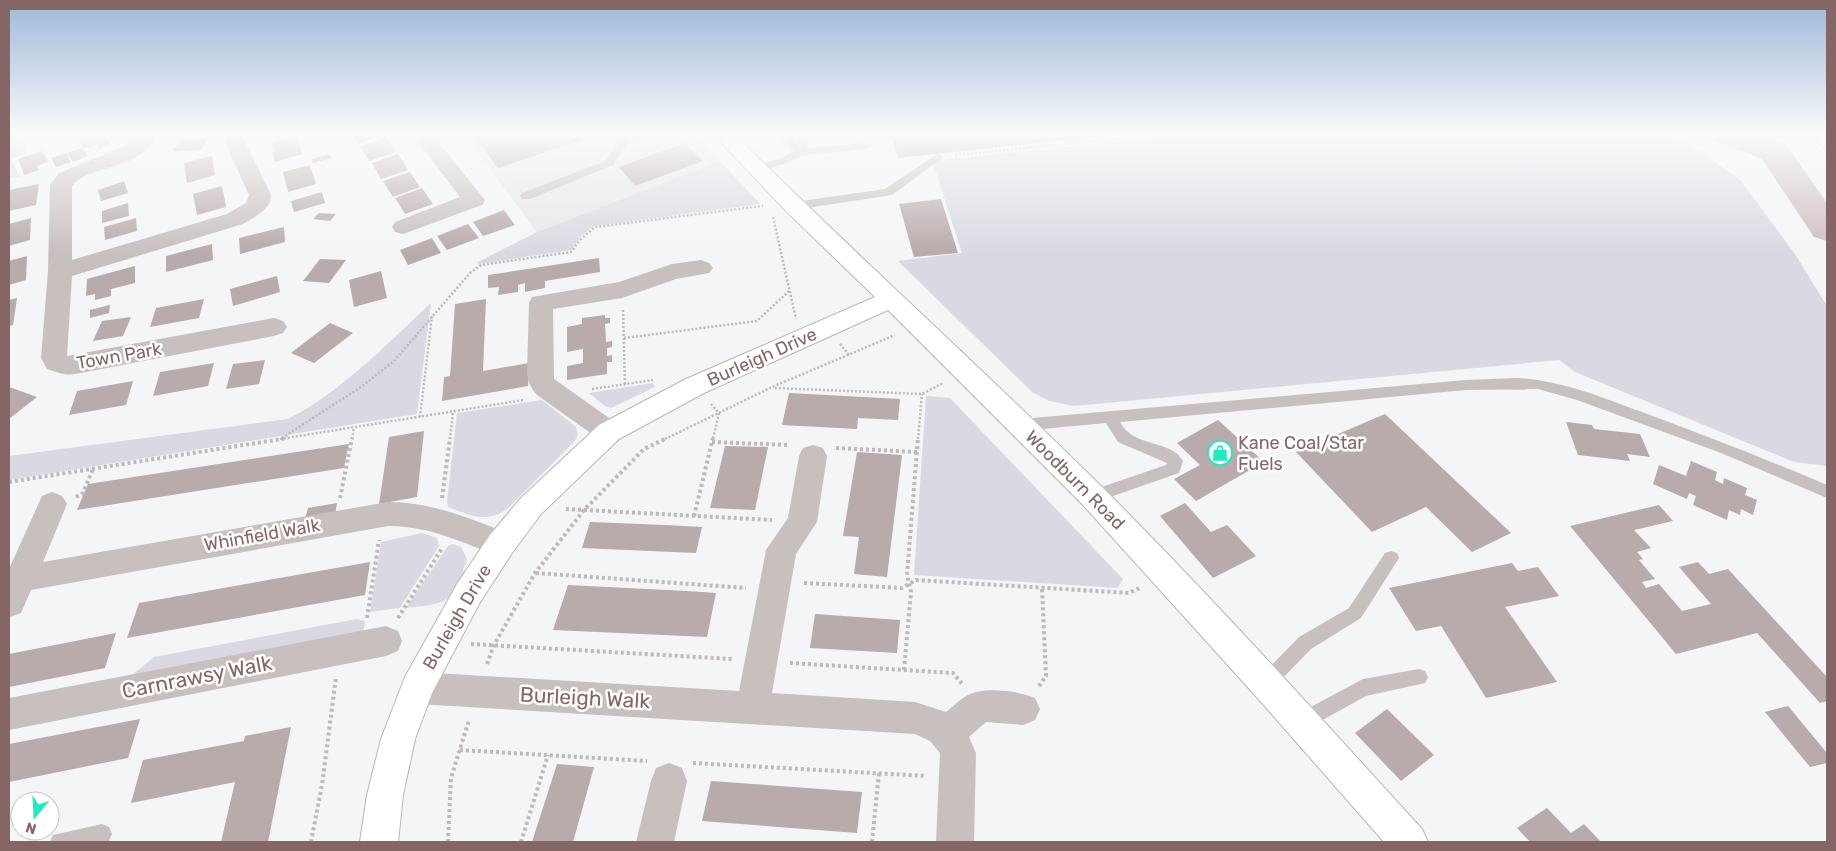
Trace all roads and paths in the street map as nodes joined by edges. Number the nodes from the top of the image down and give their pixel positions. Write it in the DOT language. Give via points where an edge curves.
graph roads {
  1 [pos="75,174"];
  2 [pos="250,174"];
  3 [pos="459,174"];
  4 [pos="582,174"];
  5 [pos="759,174"];
  6 [pos="914,174"];
  7 [pos="526,196"];
  8 [pos="764,206"];
  9 [pos="784,209"];
  10 [pos="403,227"];
  11 [pos="701,268"];
  12 [pos="60,270"];
  13 [pos="622,290"];
  14 [pos="790,290"];
  15 [pos="891,300"];
  16 [pos="432,315"];
  17 [pos="919,325"];
  18 [pos="274,327"];
  19 [pos="798,328"];
  20 [pos="624,338"];
  21 [pos="965,371"];
  22 [pos="625,384"];
  23 [pos="695,386"];
  24 [pos="772,387"];
  25 [pos="922,394"];
  26 [pos="556,395"];
  27 [pos="453,412"];
  28 [pos="719,413"];
  29 [pos="420,417"];
  30 [pos="1110,417"];
  31 [pos="1021,425"];
  32 [pos="354,427"];
  33 [pos="609,432"];
  34 [pos="279,439"];
  35 [pos="813,456"];
  36 [pos="9,482"];
  37 [pos="1827,492"];
  38 [pos="1093,497"];
  39 [pos="52,504"];
  40 [pos="584,510"];
  41 [pos="372,516"];
  42 [pos="694,516"];
  43 [pos="336,522"];
  44 [pos="802,522"];
  45 [pos="449,524"];
  46 [pos="501,544"];
  47 [pos="1391,558"];
  48 [pos="535,573"];
  49 [pos="1167,574"];
  50 [pos="909,584"];
  51 [pos="774,585"];
  52 [pos="1042,588"];
  53 [pos="15,591"];
  54 [pos="441,642"];
  55 [pos="363,645"];
  56 [pos="494,645"];
  57 [pos="761,661"];
  58 [pos="904,670"];
  59 [pos="1419,677"];
  60 [pos="1266,683"];
  61 [pos="417,688"];
  62 [pos="477,692"];
  63 [pos="980,706"];
  64 [pos="753,707"];
  65 [pos="1023,709"];
  66 [pos="9,714"];
  67 [pos="1301,722"];
  68 [pos="948,733"];
  69 [pos="460,750"];
  70 [pos="548,755"];
  71 [pos="668,768"];
  72 [pos="878,774"];
  73 [pos="959,778"];
  74 [pos="102,834"];
  75 [pos="60,842"];
  76 [pos="311,842"];
  77 [pos="379,842"];
  78 [pos="448,842"];
  79 [pos="521,842"];
  80 [pos="655,842"];
  81 [pos="872,842"];
  82 [pos="955,842"];
  83 [pos="1409,842"];
  1 -- 12 [label="street, Town Park" via="61,187"];
  2 -- 12 [label="street" via="260,195 254,208 227,221"];
  3 -- 10 [label="street" via="480,197"];
  4 -- 7 [label="lane"];
  5 -- 9 [label="street, Woodburn Road"];
  6 -- 9 [label="lane" via="888,192"];
  8 -- 16 [label="path" via="595,228 571,252 481,265"];
  9 -- 14 [label="path" via="773,219"];
  9 -- 15 [label="street, Woodburn Road"];
  11 -- 13 [label="street" via="672,272"];
  12 -- 18 [label="street, Town Park" via="54,358 60,364 75,365"];
  13 -- 20 [label="path"];
  13 -- 26 [label="street" via="541,303 540,379"];
  14 -- 19 [label="path"];
  14 -- 20 [label="path" via="757,321"];
  15 -- 17 [label="street, Woodburn Road"];
  15 -- 23 [label="street, Burleigh Drive"];
  16 -- 29 [label="path"];
  16 -- 34 [label="path" via="394,361 361,387"];
  17 -- 21 [label="street, Woodburn Road"];
  17 -- 24 [label="path"];
  20 -- 22 [label="path"];
  21 -- 25 [label="path"];
  21 -- 31 [label="street, Woodburn Road"];
  23 -- 28 [label="path"];
  23 -- 33 [label="street, Burleigh Drive"];
  24 -- 25 [label="path"];
  24 -- 28 [label="path"];
  25 -- 50 [label="path" via="907,574"];
  26 -- 27 [label="path"];
  26 -- 33 [label="street"];
  27 -- 29 [label="path"];
  27 -- 45 [label="path"];
  28 -- 40 [label="path" via="644,449"];
  28 -- 42 [label="path"];
  29 -- 32 [label="path"];
  30 -- 31 [label="lane"];
  30 -- 37 [label="lane" via="1466,385 1538,384 1580,395 1726,449"];
  30 -- 38 [label="lane" via="1119,433 1129,440 1168,454 1175,461 1173,469"];
  31 -- 38 [label="street, Woodburn Road"];
  32 -- 34 [label="path"];
  32 -- 43 [label="path"];
  33 -- 46 [label="street, Burleigh Drive" via="540,497"];
  34 -- 36 [label="path"];
  35 -- 44 [label="street"];
  38 -- 49 [label="street, Woodburn Road"];
  39 -- 53 [label="street, Whinfield Walk"];
  40 -- 42 [label="path"];
  40 -- 48 [label="path"];
  41 -- 43 [label="street, Whinfield Walk"];
  41 -- 45 [label="street, Whinfield Walk" via="403,513"];
  41 -- 55 [label="path" via="380,539"];
  42 -- 44 [label="path"];
  43 -- 53 [label="street, Whinfield Walk"];
  44 -- 51 [label="street" via="781,550"];
  45 -- 46 [label="street, Whinfield Walk"];
  45 -- 55 [label="path" via="444,545 402,609"];
  46 -- 54 [label="street, Burleigh Drive"];
  47 -- 60 [label="lane" via="1355,613 1305,643"];
  48 -- 51 [label="path"];
  48 -- 56 [label="path"];
  49 -- 52 [label="path" via="1129,593"];
  49 -- 60 [label="street, Woodburn Road"];
  50 -- 51 [label="path" via="902,588"];
  50 -- 52 [label="path" via="916,580"];
  50 -- 58 [label="path"];
  51 -- 57 [label="street"];
  52 -- 65 [label="path" via="1046,676"];
  54 -- 56 [label="path"];
  54 -- 61 [label="street, Burleigh Drive"];
  55 -- 66 [label="street, Carnrawsy Walk"];
  55 -- 76 [label="path" via="322,784"];
  56 -- 57 [label="path"];
  56 -- 62 [label="path"];
  57 -- 58 [label="path"];
  57 -- 64 [label="street"];
  58 -- 63 [label="path" via="953,673"];
  59 -- 67 [label="lane" via="1363,688"];
  60 -- 67 [label="street, Woodburn Road"];
  61 -- 62 [label="street, Burleigh Walk"];
  61 -- 77 [label="street, Burleigh Drive" via="398,739 385,795"];
  62 -- 64 [label="street, Burleigh Walk"];
  62 -- 69 [label="path"];
  63 -- 65 [label="street"];
  63 -- 68 [label="street"];
  64 -- 68 [label="street, Burleigh Walk" via="915,718 934,723"];
  67 -- 83 [label="street, Woodburn Road"];
  68 -- 73 [label="street" via="958,753"];
  69 -- 70 [label="path"];
  69 -- 78 [label="path" via="451,778"];
  70 -- 71 [label="path"];
  70 -- 79 [label="path"];
  71 -- 72 [label="path"];
  71 -- 80 [label="street"];
  72 -- 73 [label="path"];
  72 -- 81 [label="path"];
  73 -- 82 [label="street"];
  74 -- 75 [label="lane"];
}
